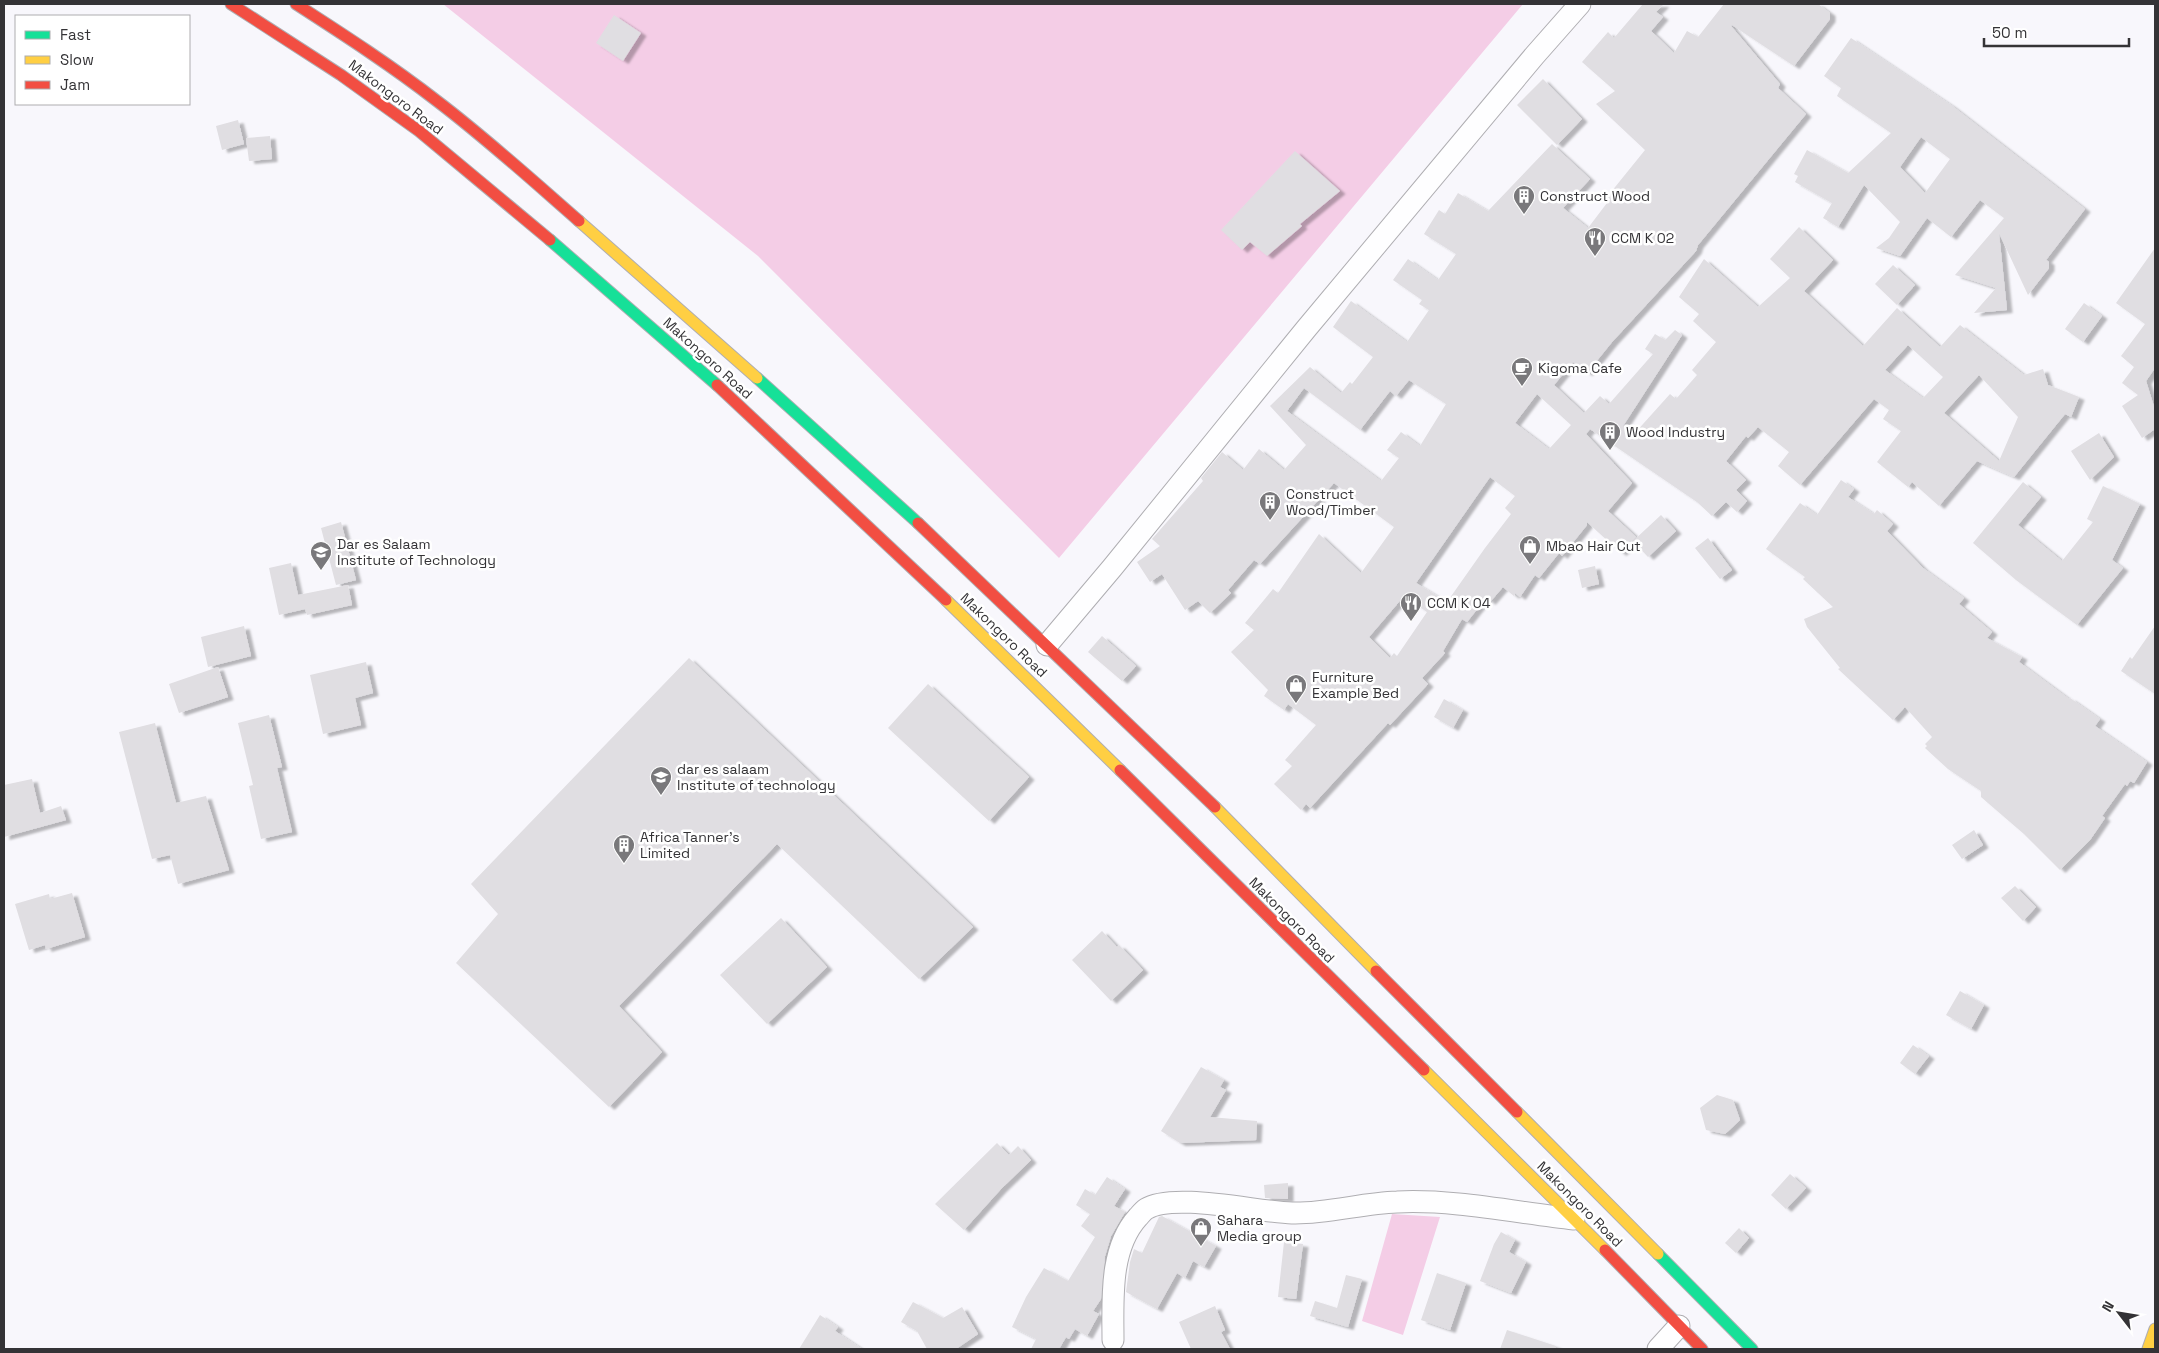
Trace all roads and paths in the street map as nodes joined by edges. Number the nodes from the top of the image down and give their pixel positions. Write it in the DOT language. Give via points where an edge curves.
graph roads {
  1 [pos="231,4"];
  2 [pos="296,4"];
  3 [pos="1580,4"];
  4 [pos="1048,645"];
  5 [pos="1574,1219"];
  6 [pos="1679,1326"];
  7 [pos="2155,1329"];
  8 [pos="1113,1340"];
  9 [pos="1658,1349"];
  10 [pos="1702,1349"];
  11 [pos="1752,1349"];
  12 [pos="2148,1349"];
  1 -- 5 [label="main road, Makongoro Road" via="341,75 419,131 695,364 1010,662"];
  2 -- 4 [label="main road, Makongoro Road" via="436,100 494,146 791,408"];
  3 -- 4 [label="street" via="1312,321"];
  4 -- 11 [label="main road, Makongoro Road" via="1223,815"];
  5 -- 6 [label="main road, Makongoro Road"];
  5 -- 8 [label="street" via="1439,1202 1397,1202 1294,1213 1183,1201 1166,1203 1146,1209 1130,1226 1120,1251 1113,1295"];
  6 -- 9 [label="street"];
  6 -- 10 [label="main road, Makongoro Road"];
  7 -- 12 [label="main road"];
}
